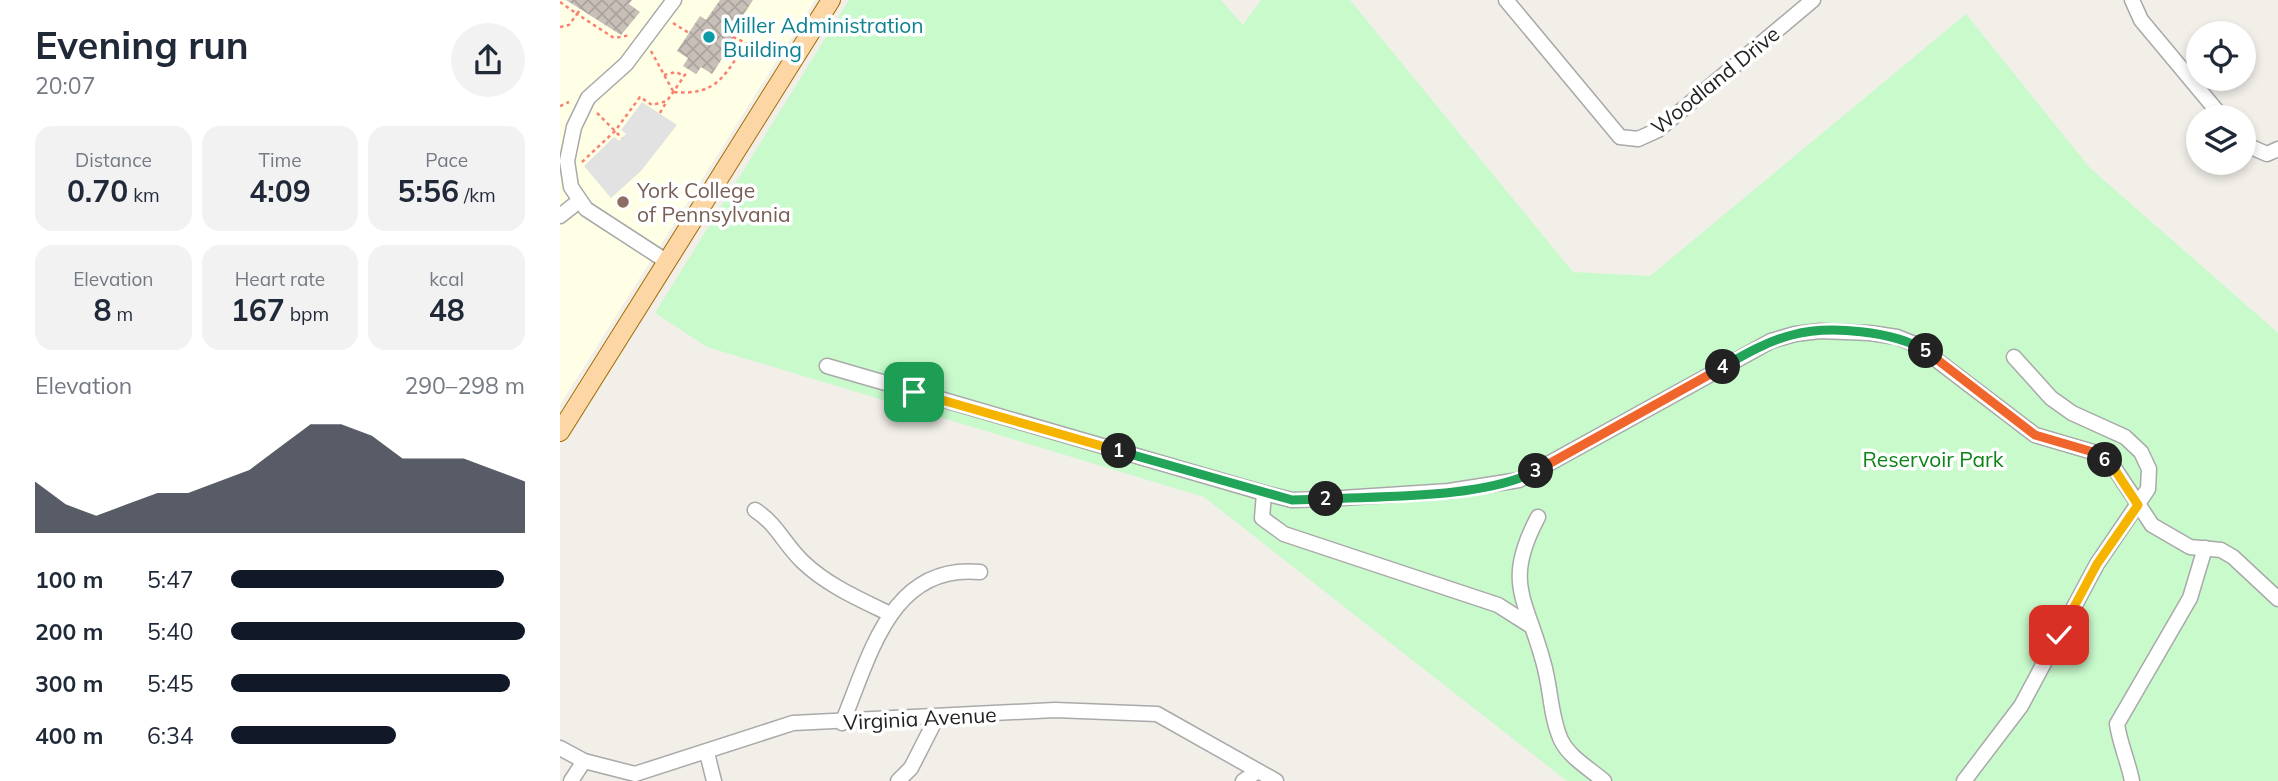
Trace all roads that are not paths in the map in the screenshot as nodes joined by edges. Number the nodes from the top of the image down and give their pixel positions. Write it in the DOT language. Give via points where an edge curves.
graph roads {
  1 [pos="674,0"];
  2 [pos="831,0"];
  3 [pos="1506,0"];
  4 [pos="1813,0"];
  5 [pos="2132,0"];
  6 [pos="2212,105"];
  7 [pos="2256,149"];
  8 [pos="2278,149"];
  9 [pos="579,201"];
  10 [pos="560,216"];
  11 [pos="666,261"];
  12 [pos="2014,357"];
  13 [pos="827,366"];
  14 [pos="560,432"];
  15 [pos="1264,493"];
  16 [pos="2138,505"];
  17 [pos="755,510"];
  18 [pos="1538,517"];
  19 [pos="2204,548"];
  20 [pos="980,572"];
  21 [pos="2278,599"];
  22 [pos="888,614"];
  23 [pos="1531,626"];
  24 [pos="937,717"];
  25 [pos="842,723"];
  26 [pos="560,748"];
  27 [pos="707,752"];
  28 [pos="584,761"];
  29 [pos="1258,771"];
  30 [pos="571,781"];
  31 [pos="714,781"];
  32 [pos="898,781"];
  33 [pos="1243,781"];
  34 [pos="1276,781"];
  35 [pos="1604,781"];
  36 [pos="1964,781"];
  37 [pos="2132,781"];
  1 -- 9 [label="street" via="626,64 594,91 580,112 570,139 567,169"];
  2 -- 11 [label="main road"];
  3 -- 4 [label="street, Woodland Drive" via="1620,137 1638,139 1658,130"];
  5 -- 6 [label="street" via="2141,20"];
  7 -- 8 [label="street" via="2267,154"];
  9 -- 10 [label="street"];
  9 -- 11 [label="street"];
  11 -- 14 [label="main road"];
  12 -- 16 [label="street" via="2051,398 2072,413 2125,436 2141,452 2148,468 2148,489"];
  13 -- 15 [label="street"];
  15 -- 16 [label="street" via="1292,500 1327,499 1449,491 1519,480 1771,341 1820,331 1870,333 1917,345 2035,435 2093,452 2111,464"];
  15 -- 23 [label="street" via="1262,518 1284,534 1498,605"];
  16 -- 19 [label="street" via="2152,525 2190,547"];
  16 -- 36 [label="street" via="2097,564 2021,706"];
  17 -- 22 [label="street" via="776,526 815,573"];
  18 -- 23 [label="street" via="1526,540 1518,583"];
  19 -- 21 [label="street" via="2233,557"];
  19 -- 37 [label="street" via="2190,598 2117,724"];
  20 -- 22 [label="street" via="963,570 931,578"];
  22 -- 25 [label="street"];
  23 -- 35 [label="street" via="1562,742"];
  24 -- 25 [label="street, Virginia Avenue"];
  24 -- 29 [label="street, Virginia Avenue" via="1055,710 1157,714"];
  24 -- 32 [label="street" via="911,768"];
  25 -- 27 [label="street, Virginia Avenue" via="793,723"];
  26 -- 28 [label="street, Virginia Avenue"];
  27 -- 28 [label="street, Virginia Avenue" via="635,774"];
  27 -- 31 [label="street"];
  28 -- 30 [label="street"];
  29 -- 33 [label="street"];
  29 -- 34 [label="street, Virginia Avenue"];
}
